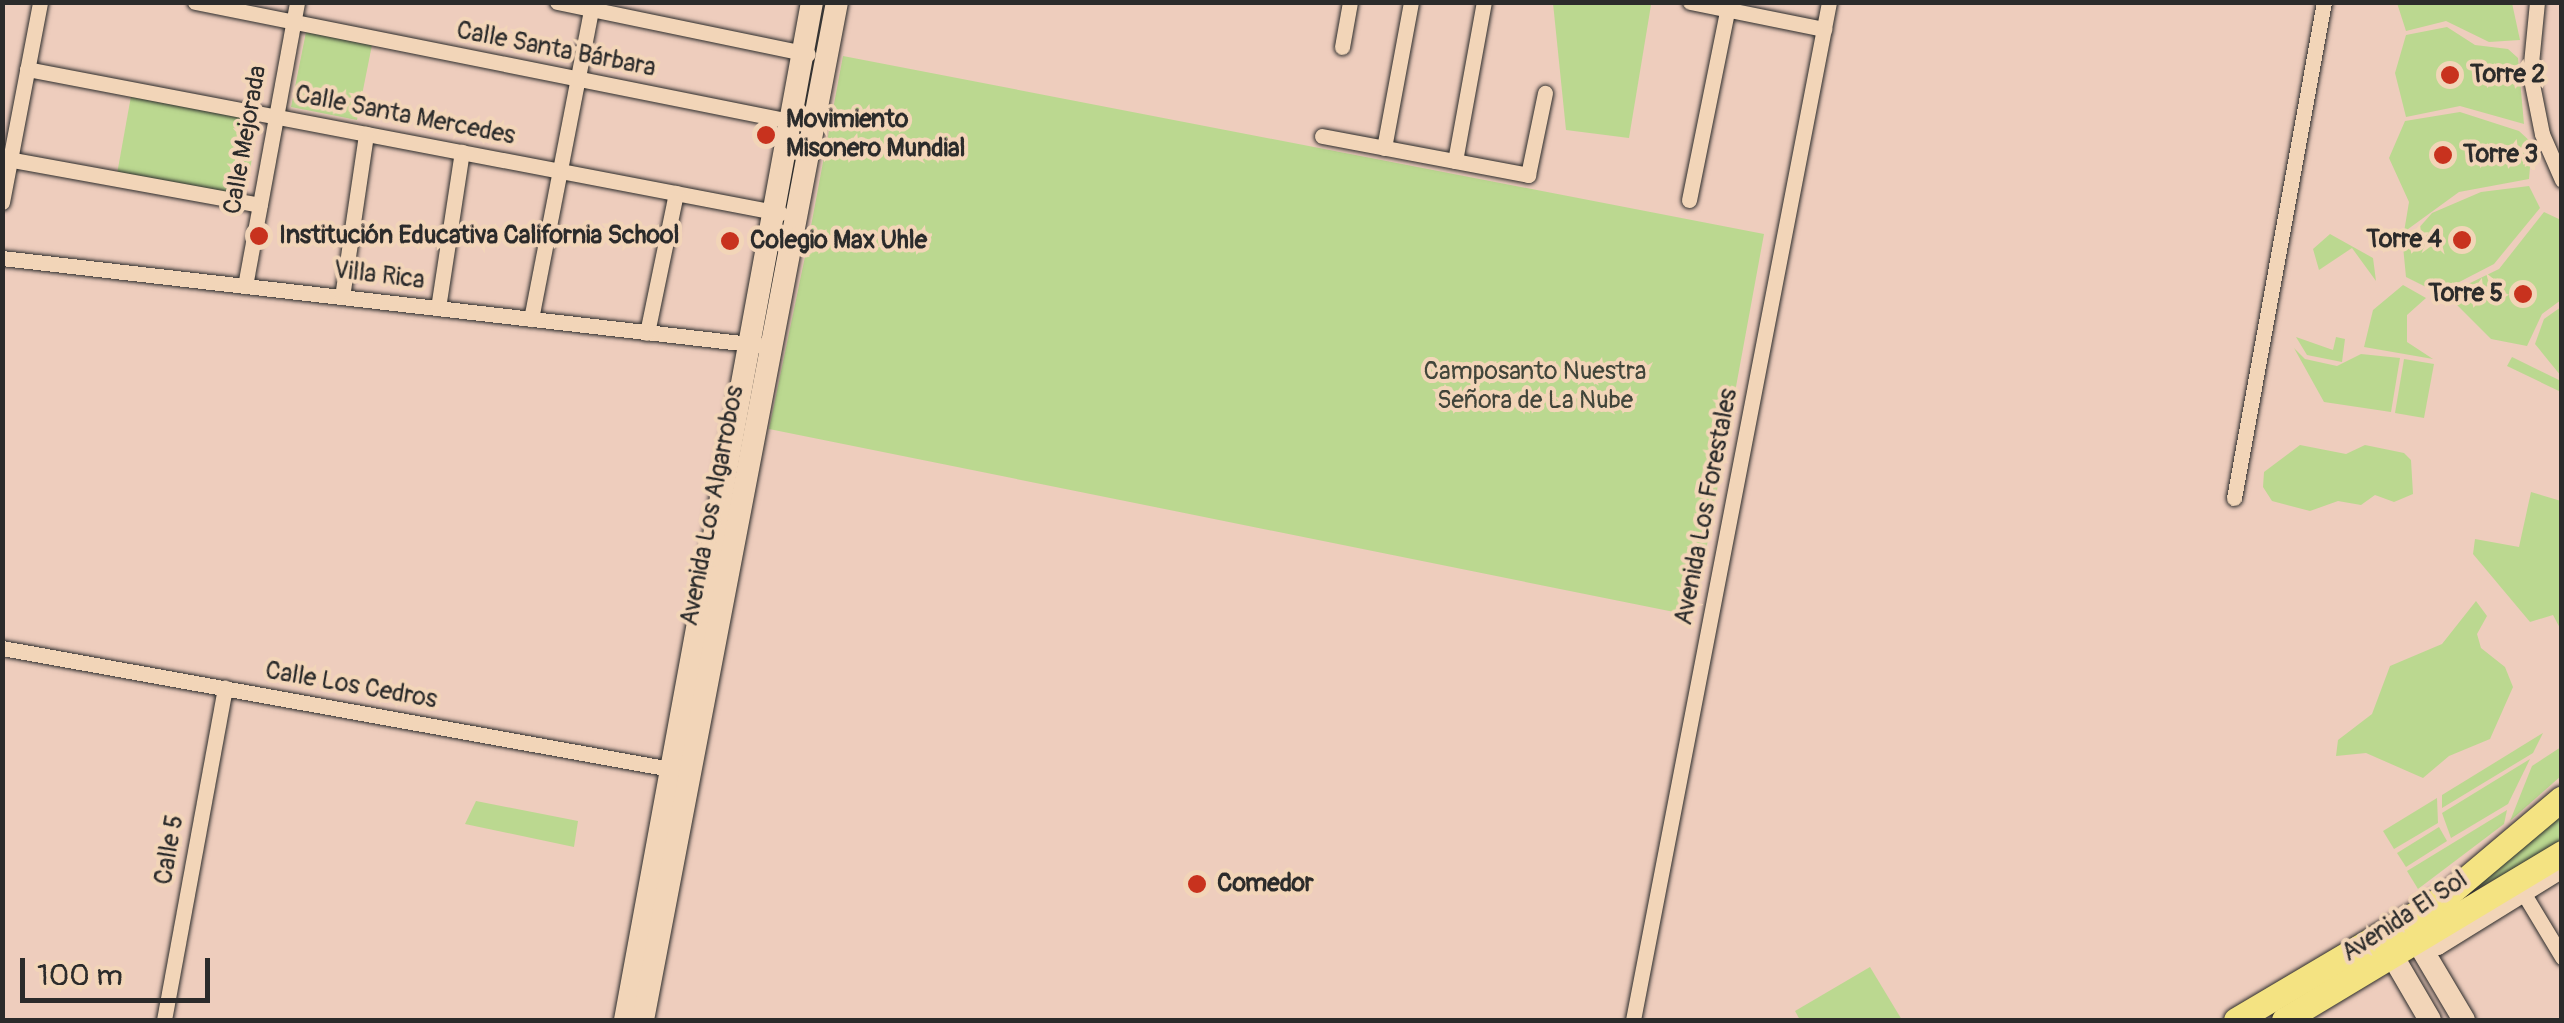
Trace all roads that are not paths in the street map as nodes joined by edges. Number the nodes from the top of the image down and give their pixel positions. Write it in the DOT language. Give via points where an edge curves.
graph roads {
  1 [pos="40,2"];
  2 [pos="195,2"];
  3 [pos="296,2"];
  4 [pos="557,2"];
  5 [pos="812,2"];
  6 [pos="837,2"];
  7 [pos="1350,2"];
  8 [pos="1411,2"];
  9 [pos="1484,2"];
  10 [pos="1690,2"];
  11 [pos="1829,2"];
  12 [pos="2324,2"];
  13 [pos="2537,2"];
  14 [pos="1729,6"];
  15 [pos="591,9"];
  16 [pos="293,22"];
  17 [pos="1824,29"];
  18 [pos="1342,48"];
  19 [pos="803,52"];
  20 [pos="826,57"];
  21 [pos="28,69"];
  22 [pos="577,80"];
  23 [pos="1545,93"];
  24 [pos="276,117"];
  25 [pos="790,121"];
  26 [pos="366,134"];
  27 [pos="1322,136"];
  28 [pos="1384,148"];
  29 [pos="462,152"];
  30 [pos="6,159"];
  31 [pos="1455,161"];
  32 [pos="560,171"];
  33 [pos="2562,180"];
  34 [pos="676,193"];
  35 [pos="1689,200"];
  36 [pos="2,202"];
  37 [pos="260,205"];
  38 [pos="785,214"];
  39 [pos="2,258"];
  40 [pos="245,286"];
  41 [pos="342,297"];
  42 [pos="438,308"];
  43 [pos="531,319"];
  44 [pos="647,333"];
  45 [pos="760,345"];
  46 [pos="2234,498"];
  47 [pos="2,648"];
  48 [pos="225,688"];
  49 [pos="681,771"];
  50 [pos="2562,798"];
  51 [pos="2562,853"];
  52 [pos="2562,870"];
  53 [pos="2524,894"];
  54 [pos="2405,921"];
  55 [pos="2380,936"];
  56 [pos="2419,944"];
  57 [pos="2562,957"];
  58 [pos="2394,958"];
  59 [pos="164,1020"];
  60 [pos="625,1020"];
  61 [pos="643,1020"];
  62 [pos="1633,1020"];
  63 [pos="2236,1020"];
  64 [pos="2284,1020"];
  65 [pos="2430,1020"];
  66 [pos="2464,1020"];
  1 -- 21 [label="street"];
  2 -- 16 [label="street, Calle Santa Bárbara"];
  3 -- 16 [label="street, Calle Mejorada"];
  4 -- 15 [label="street"];
  5 -- 19 [label="street, Avenida Los Algarrobos"];
  6 -- 20 [label="street, Avenida Los Algarrobos"];
  7 -- 18 [label="street"];
  8 -- 28 [label="street"];
  9 -- 31 [label="street"];
  10 -- 14 [label="street"];
  11 -- 17 [label="street, Avenida Los Forestales"];
  12 -- 46 [label="street"];
  13 -- 33 [label="street" via="2530,74 2542,134"];
  14 -- 17 [label="street"];
  14 -- 35 [label="street"];
  15 -- 19 [label="street"];
  15 -- 22 [label="street"];
  16 -- 22 [label="street, Calle Santa Bárbara"];
  16 -- 24 [label="street, Calle Mejorada"];
  17 -- 62 [label="street, Avenida Los Forestales"];
  19 -- 20 [label="street"];
  19 -- 25 [label="street, Avenida Los Algarrobos"];
  20 -- 38 [label="street, Avenida Los Algarrobos"];
  21 -- 24 [label="street, Calle Santa Mercedes"];
  21 -- 30 [label="street"];
  22 -- 25 [label="street, Calle Santa Bárbara"];
  22 -- 32 [label="street"];
  23 -- 31 [label="street" via="1528,175"];
  24 -- 26 [label="street, Calle Santa Mercedes"];
  24 -- 37 [label="street, Calle Mejorada"];
  25 -- 38 [label="street, Avenida Los Algarrobos"];
  26 -- 29 [label="street, Calle Santa Mercedes"];
  26 -- 41 [label="street"];
  27 -- 28 [label="street"];
  28 -- 31 [label="street"];
  29 -- 32 [label="street, Calle Santa Mercedes"];
  29 -- 42 [label="street"];
  30 -- 36 [label="street"];
  30 -- 37 [label="street"];
  32 -- 34 [label="street, Calle Santa Mercedes"];
  32 -- 43 [label="street"];
  34 -- 38 [label="street, Calle Santa Mercedes"];
  34 -- 44 [label="street"];
  37 -- 40 [label="street, Calle Mejorada"];
  38 -- 45 [label="street, Avenida Los Algarrobos"];
  39 -- 40 [label="street, Villa Rica"];
  40 -- 41 [label="street, Villa Rica"];
  41 -- 42 [label="street, Villa Rica"];
  42 -- 43 [label="street, Villa Rica"];
  43 -- 44 [label="street, Villa Rica"];
  44 -- 45 [label="street, Villa Rica"];
  45 -- 49 [label="street, Avenida Los Algarrobos"];
  47 -- 48 [label="street, Calle Los Cedros"];
  48 -- 49 [label="street, Calle Los Cedros"];
  48 -- 59 [label="street, Calle 5"];
  49 -- 60 [label="street, Avenida Los Algarrobos"];
  49 -- 61 [label="street, Avenida Los Algarrobos"];
  50 -- 54 [label="main road, Avenida El Sol" via="2462,884"];
  51 -- 56 [label="main road, Avenida El Sol"];
  52 -- 53 [label="street, Avenida El Sol"];
  53 -- 56 [label="street, Avenida El Sol" via="2438,947"];
  53 -- 57 [label="street"];
  54 -- 55 [label="main road, Avenida El Sol"];
  54 -- 56 [label="street"];
  55 -- 58 [label="street"];
  55 -- 63 [label="main road, Avenida El Sol"];
  56 -- 58 [label="main road, Avenida El Sol"];
  56 -- 66 [label="street"];
  58 -- 64 [label="main road, Avenida El Sol"];
  58 -- 65 [label="street"];
}
